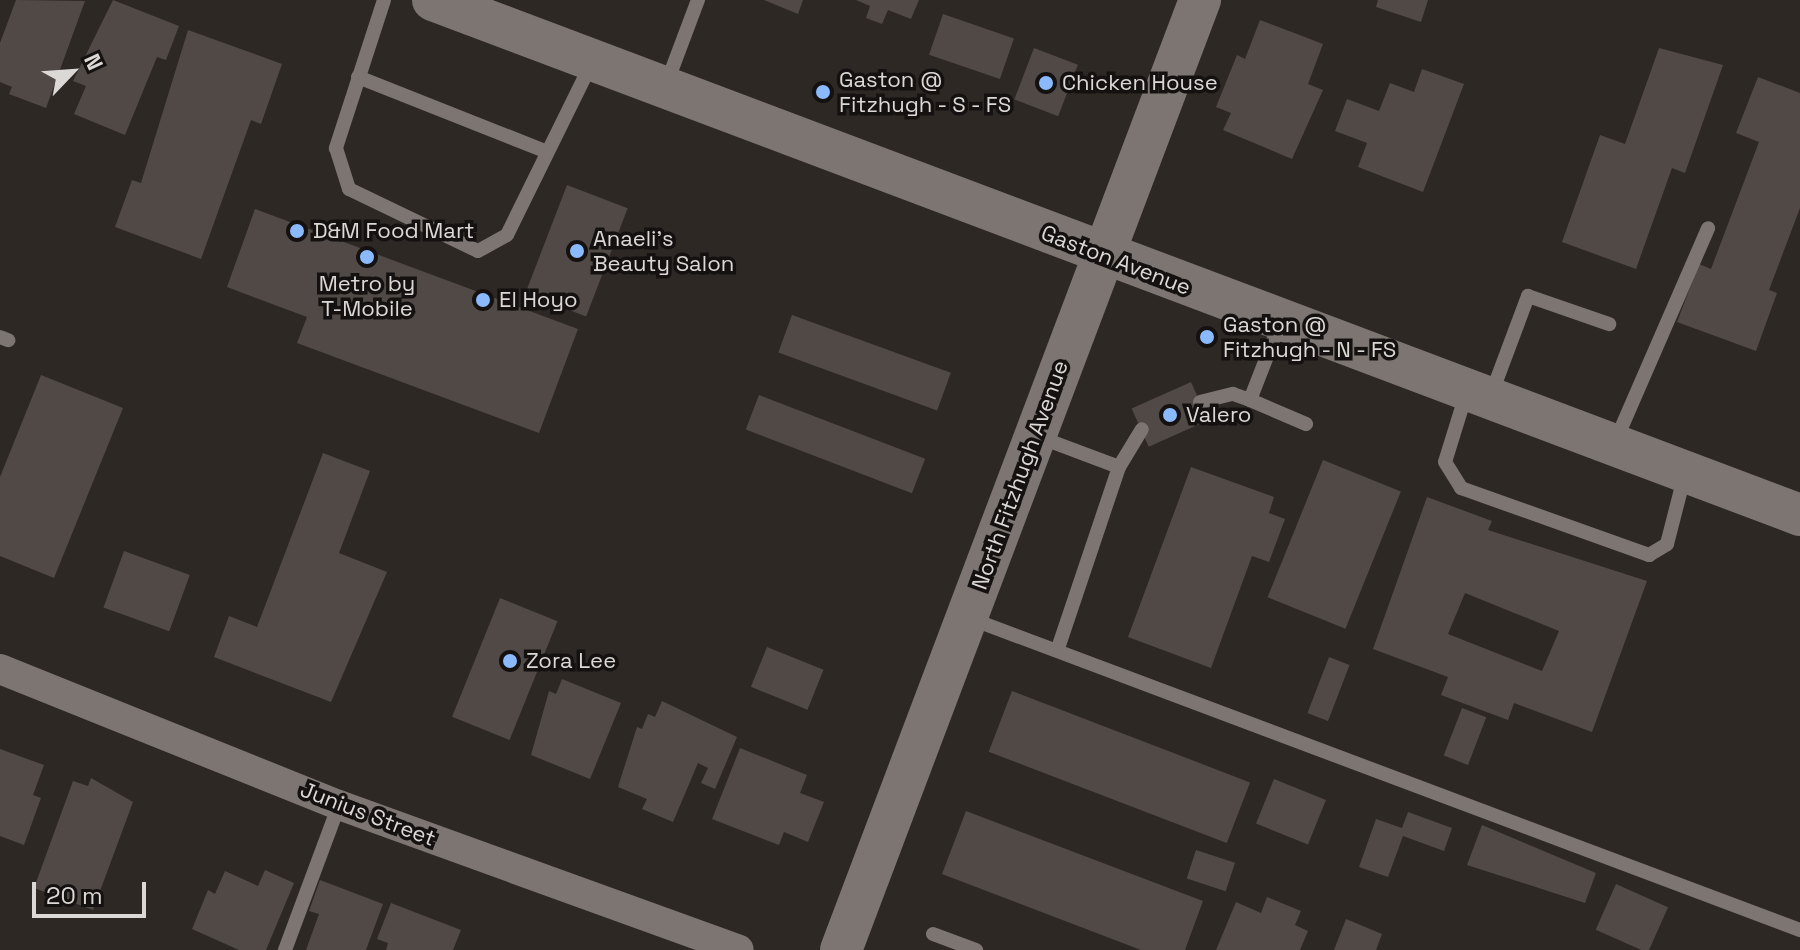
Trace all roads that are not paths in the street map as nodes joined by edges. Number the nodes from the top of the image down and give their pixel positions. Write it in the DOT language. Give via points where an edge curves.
graph roads {
  1 [pos="384,0"];
  2 [pos="433,0"];
  3 [pos="698,0"];
  4 [pos="1200,0"];
  5 [pos="593,60"];
  6 [pos="358,77"];
  7 [pos="666,85"];
  8 [pos="547,152"];
  9 [pos="1708,228"];
  10 [pos="1100,254"];
  11 [pos="1280,321"];
  12 [pos="1609,324"];
  13 [pos="1478,395"];
  14 [pos="1250,400"];
  15 [pos="1200,402"];
  16 [pos="1306,424"];
  17 [pos="1142,429"];
  18 [pos="1035,435"];
  19 [pos="1614,445"];
  20 [pos="1119,467"];
  21 [pos="1686,472"];
  22 [pos="1800,515"];
  23 [pos="969,618"];
  24 [pos="1058,648"];
  25 [pos="0,669"];
  26 [pos="339,805"];
  27 [pos="1800,930"];
  28 [pos="933,934"];
  29 [pos="285,950"];
  30 [pos="739,950"];
  31 [pos="841,950"];
  32 [pos="976,950"];
  1 -- 6 [label="lane"];
  2 -- 5 [label="main road, Gaston Avenue" via="501,19"];
  3 -- 7 [label="lane"];
  4 -- 10 [label="main road, North Fitzhugh Avenue"];
  5 -- 7 [label="main road, Gaston Avenue"];
  5 -- 8 [label="lane"];
  6 -- 8 [label="lane"];
  6 -- 8 [label="lane" via="336,148 349,189 478,251 507,235"];
  7 -- 10 [label="main road, Gaston Avenue"];
  9 -- 19 [label="lane"];
  10 -- 11 [label="main road, Gaston Avenue"];
  10 -- 18 [label="main road, North Fitzhugh Avenue"];
  11 -- 13 [label="main road, Gaston Avenue"];
  11 -- 14 [label="lane"];
  12 -- 13 [label="lane" via="1528,296"];
  13 -- 19 [label="main road, Gaston Avenue"];
  13 -- 21 [label="lane" via="1445,462 1461,488 1649,555 1667,544"];
  14 -- 15 [label="lane" via="1233,394"];
  14 -- 16 [label="lane"];
  17 -- 20 [label="lane"];
  18 -- 20 [label="lane"];
  18 -- 23 [label="main road, North Fitzhugh Avenue"];
  19 -- 21 [label="main road, Gaston Avenue"];
  20 -- 24 [label="lane"];
  21 -- 22 [label="main road, Gaston Avenue"];
  23 -- 24 [label="lane"];
  23 -- 31 [label="main road, North Fitzhugh Avenue"];
  24 -- 27 [label="lane"];
  25 -- 26 [label="street, Junius Street"];
  26 -- 29 [label="lane"];
  26 -- 30 [label="street, Junius Street"];
  28 -- 32 [label="lane"];
}
